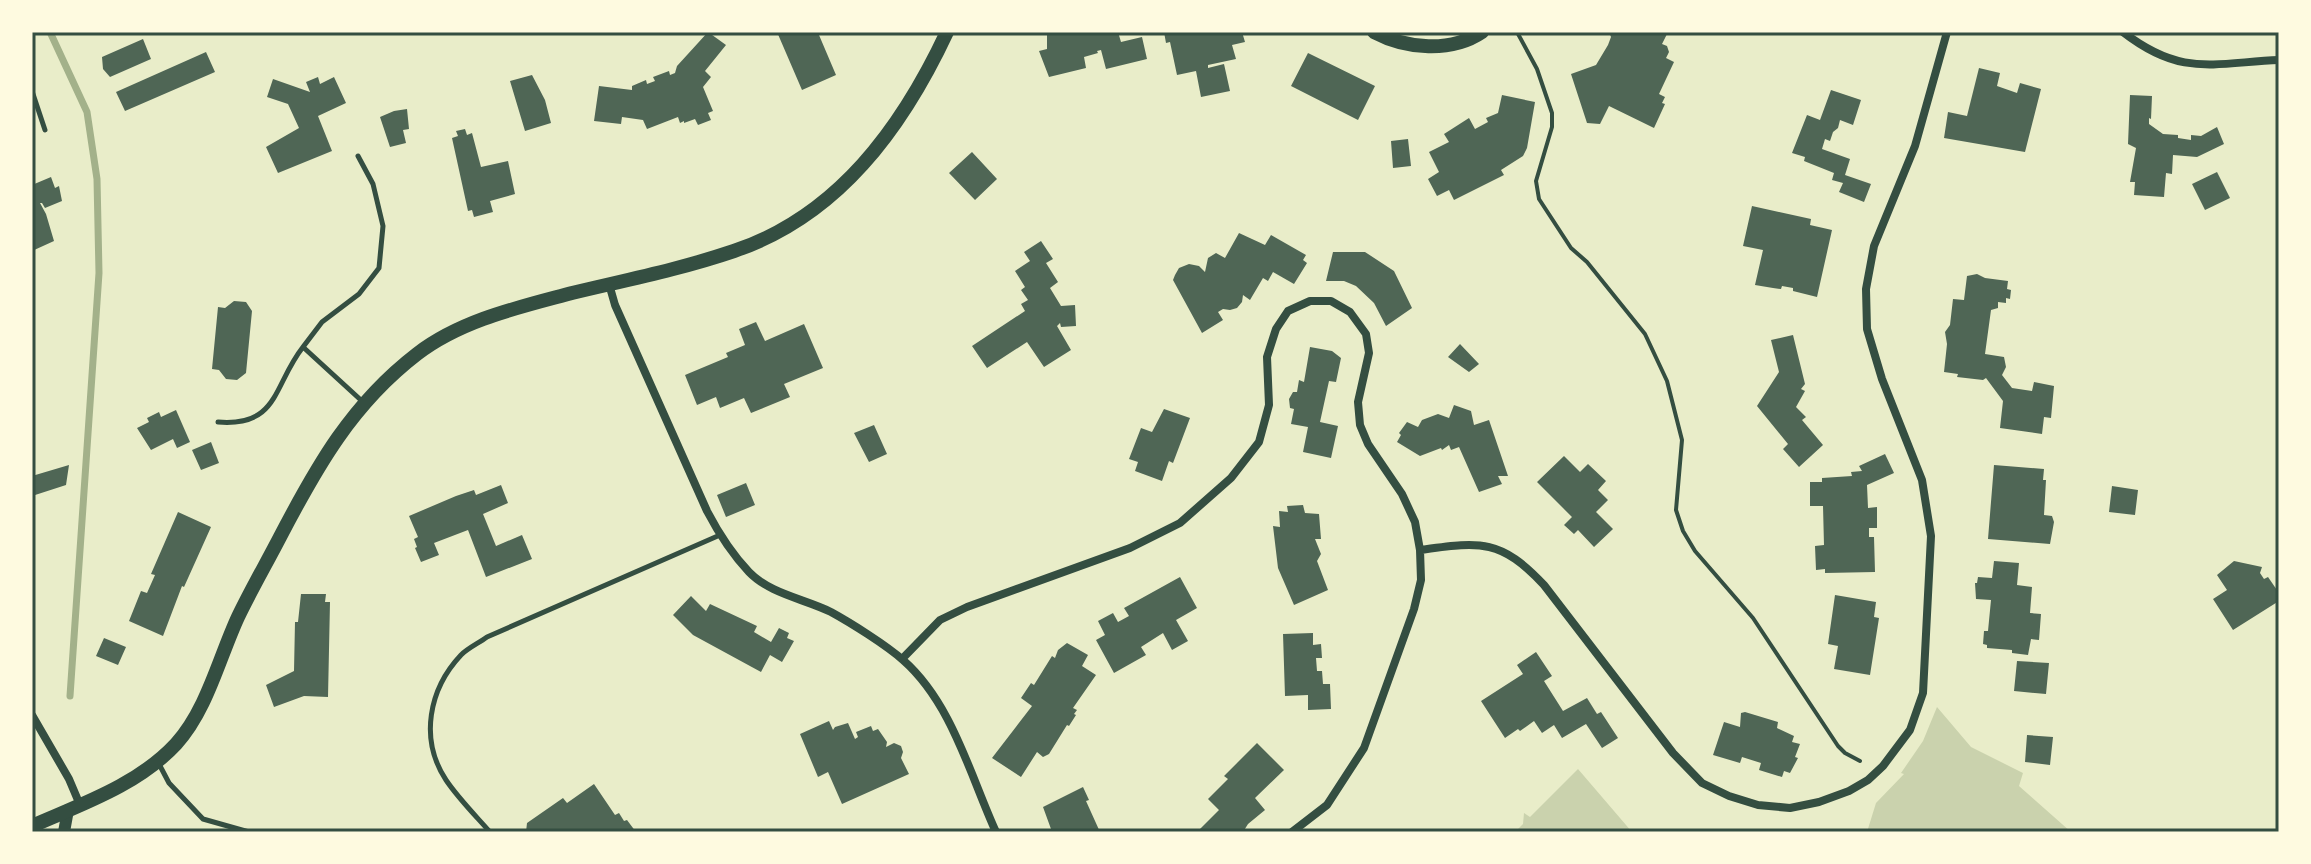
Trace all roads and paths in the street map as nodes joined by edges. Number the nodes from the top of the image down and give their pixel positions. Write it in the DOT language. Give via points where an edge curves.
graph roads {
  1 [pos="947,32"];
  2 [pos="1374,32"];
  3 [pos="1482,32"];
  4 [pos="1517,32"];
  5 [pos="1947,32"];
  6 [pos="2123,32"];
  7 [pos="2279,60"];
  8 [pos="32,91"];
  9 [pos="45,130"];
  10 [pos="358,156"];
  11 [pos="609,284"];
  12 [pos="303,347"];
  13 [pos="364,403"];
  14 [pos="218,422"];
  15 [pos="720,535"];
  16 [pos="1420,550"];
  17 [pos="902,659"];
  18 [pos="32,715"];
  19 [pos="157,761"];
  20 [pos="1860,761"];
  21 [pos="74,807"];
  22 [pos="32,826"];
  23 [pos="64,832"];
  24 [pos="249,832"];
  25 [pos="490,832"];
  26 [pos="996,832"];
  27 [pos="1292,832"];
  1 -- 11 [label="main road" via="897,124 832,196 797,221 737,250"];
  2 -- 3 [label="main road" via="1421,46 1452,46"];
  4 -- 20 [label="path" via="1552,113 1536,181 1539,199 1571,248 1645,334 1667,381 1682,440 1676,510 1683,531 1753,618 1838,746"];
  5 -- 16 [label="street" via="1915,146 1874,246 1866,289 1867,329 1922,480 1931,536 1923,693 1910,730 1883,766 1849,791 1819,802 1780,807 1729,796 1702,783 1673,753 1524,564 1472,543"];
  6 -- 7 [label="street" via="2172,61 2205,66"];
  8 -- 9 [label="lane"];
  10 -- 12 [label="lane" via="373,184 383,226 379,268"];
  11 -- 13 [label="main road" via="512,308 458,330 420,351"];
  11 -- 15 [label="street"];
  12 -- 13 [label="lane"];
  12 -- 14 [label="lane" via="261,415 238,424"];
  13 -- 19 [label="main road" via="340,431 292,515 238,616 194,719"];
  15 -- 17 [label="street" via="750,574 831,613"];
  15 -- 25 [label="lane" via="487,637 462,653 431,705 430,733 445,779"];
  16 -- 17 [label="street" via="1415,522 1360,425 1358,402 1369,353 1366,334 1350,312 1331,301 1310,301 1288,311 1276,329 1267,357 1269,405 1259,442 1231,478 1180,523 1130,548 940,620"];
  16 -- 27 [label="street" via="1421,580 1414,609 1364,748 1327,805"];
  17 -- 26 [label="street" via="943,712"];
  18 -- 21 [label="street" via="69,779"];
  19 -- 21 [label="main road"];
  19 -- 24 [label="lane" via="169,783 203,819"];
  21 -- 22 [label="main road"];
  21 -- 23 [label="street"];
}
